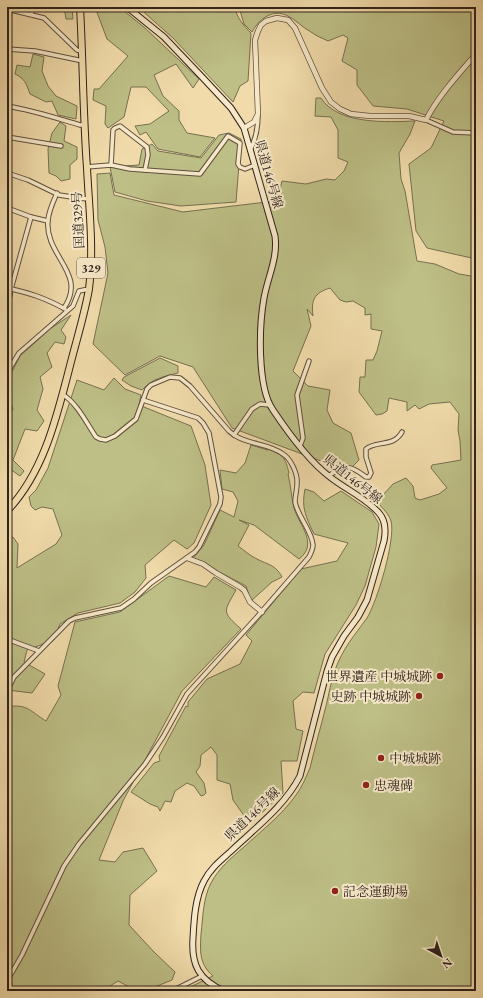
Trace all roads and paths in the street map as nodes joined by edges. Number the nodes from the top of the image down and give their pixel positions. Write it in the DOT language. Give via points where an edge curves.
graph roads {
  1 [pos="33,7"];
  2 [pos="80,7"];
  3 [pos="128,7"];
  4 [pos="7,9"];
  5 [pos="31,14"];
  6 [pos="7,49"];
  7 [pos="82,52"];
  8 [pos="476,54"];
  9 [pos="83,61"];
  10 [pos="7,106"];
  11 [pos="258,114"];
  12 [pos="426,120"];
  13 [pos="85,125"];
  14 [pos="244,128"];
  15 [pos="476,133"];
  16 [pos="7,137"];
  17 [pos="61,146"];
  18 [pos="250,150"];
  19 [pos="86,166"];
  20 [pos="111,166"];
  21 [pos="255,166"];
  22 [pos="145,170"];
  23 [pos="7,173"];
  24 [pos="57,194"];
  25 [pos="89,198"];
  26 [pos="7,208"];
  27 [pos="31,217"];
  28 [pos="48,221"];
  29 [pos="9,289"];
  30 [pos="89,289"];
  31 [pos="66,309"];
  32 [pos="7,311"];
  33 [pos="309,361"];
  34 [pos="7,373"];
  35 [pos="62,394"];
  36 [pos="143,400"];
  37 [pos="270,405"];
  38 [pos="402,432"];
  39 [pos="234,435"];
  40 [pos="300,446"];
  41 [pos="328,476"];
  42 [pos="7,511"];
  43 [pos="187,558"];
  44 [pos="262,612"];
  45 [pos="7,639"];
  46 [pos="40,651"];
  47 [pos="7,691"];
  48 [pos="202,976"];
  49 [pos="7,981"];
  50 [pos="172,991"];
  51 [pos="224,991"];
  1 -- 5 [label="street"];
  2 -- 7 [label="highway, 国道329号 / 329"];
  3 -- 14 [label="main road, 県道146号線" via="164,37 231,108"];
  4 -- 5 [label="street"];
  5 -- 7 [label="street" via="44,18"];
  6 -- 9 [label="street" via="35,51"];
  7 -- 9 [label="highway, 国道329号 / 329"];
  8 -- 12 [label="street" via="433,106"];
  9 -- 13 [label="highway, 国道329号 / 329"];
  10 -- 13 [label="street"];
  11 -- 12 [label="street" via="255,40 266,21 277,18 288,20 295,28 322,88 331,102 340,109 350,114 409,116"];
  11 -- 14 [label="street" via="254,122"];
  11 -- 18 [label="street" via="258,129"];
  12 -- 15 [label="street" via="453,132"];
  13 -- 19 [label="highway, 国道329号 / 329"];
  14 -- 18 [label="main road, 県道146号線"];
  16 -- 17 [label="street"];
  18 -- 21 [label="main road, 県道146号線"];
  19 -- 20 [label="street"];
  19 -- 25 [label="highway, 国道329号 / 329"];
  20 -- 22 [label="street"];
  20 -- 22 [label="street" via="113,130 120,126 147,148"];
  21 -- 22 [label="street" via="240,167 240,143 228,136 200,174"];
  21 -- 37 [label="main road, 県道146号線" via="276,245 261,324 263,382"];
  23 -- 24 [label="street"];
  24 -- 25 [label="street"];
  24 -- 28 [label="street"];
  25 -- 30 [label="highway, 国道329号 / 329"];
  26 -- 27 [label="street"];
  27 -- 28 [label="street"];
  27 -- 29 [label="street"];
  28 -- 31 [label="street" via="55,251 71,281 72,288"];
  29 -- 31 [label="street" via="30,293"];
  29 -- 32 [label="street"];
  30 -- 31 [label="street" via="79,291 73,306"];
  30 -- 35 [label="highway, 国道329号 / 329"];
  31 -- 34 [label="street" via="19,353"];
  33 -- 40 [label="street" via="297,395 303,438"];
  35 -- 36 [label="street" via="74,404 96,437 106,440 136,419"];
  35 -- 42 [label="highway, 国道329号 / 329" via="48,442 37,468 22,494"];
  36 -- 39 [label="street" via="151,385 170,377 180,378"];
  36 -- 43 [label="street" via="198,418 209,433 221,497 220,504 199,547"];
  37 -- 39 [label="street" via="260,404 252,409"];
  37 -- 40 [label="main road, 県道146号線"];
  38 -- 41 [label="street" via="395,440 366,449 371,473 369,477 347,467"];
  39 -- 44 [label="street" via="272,448 288,459 297,481 295,501 313,546 309,556"];
  40 -- 41 [label="main road, 県道146号線"];
  41 -- 48 [label="main road, 県道146号線" via="379,513 386,534 367,600 332,657 300,776 280,805 213,868 201,887 192,948 195,964"];
  43 -- 44 [label="street" via="203,564 240,587 250,602"];
  43 -- 46 [label="street" via="121,608 69,621"];
  44 -- 49 [label="street" via="187,694 145,764 79,844 64,866"];
  45 -- 46 [label="street"];
  46 -- 47 [label="street" via="14,677"];
  48 -- 50 [label="street"];
  48 -- 51 [label="main road, 県道146号線" via="213,986"];
}
